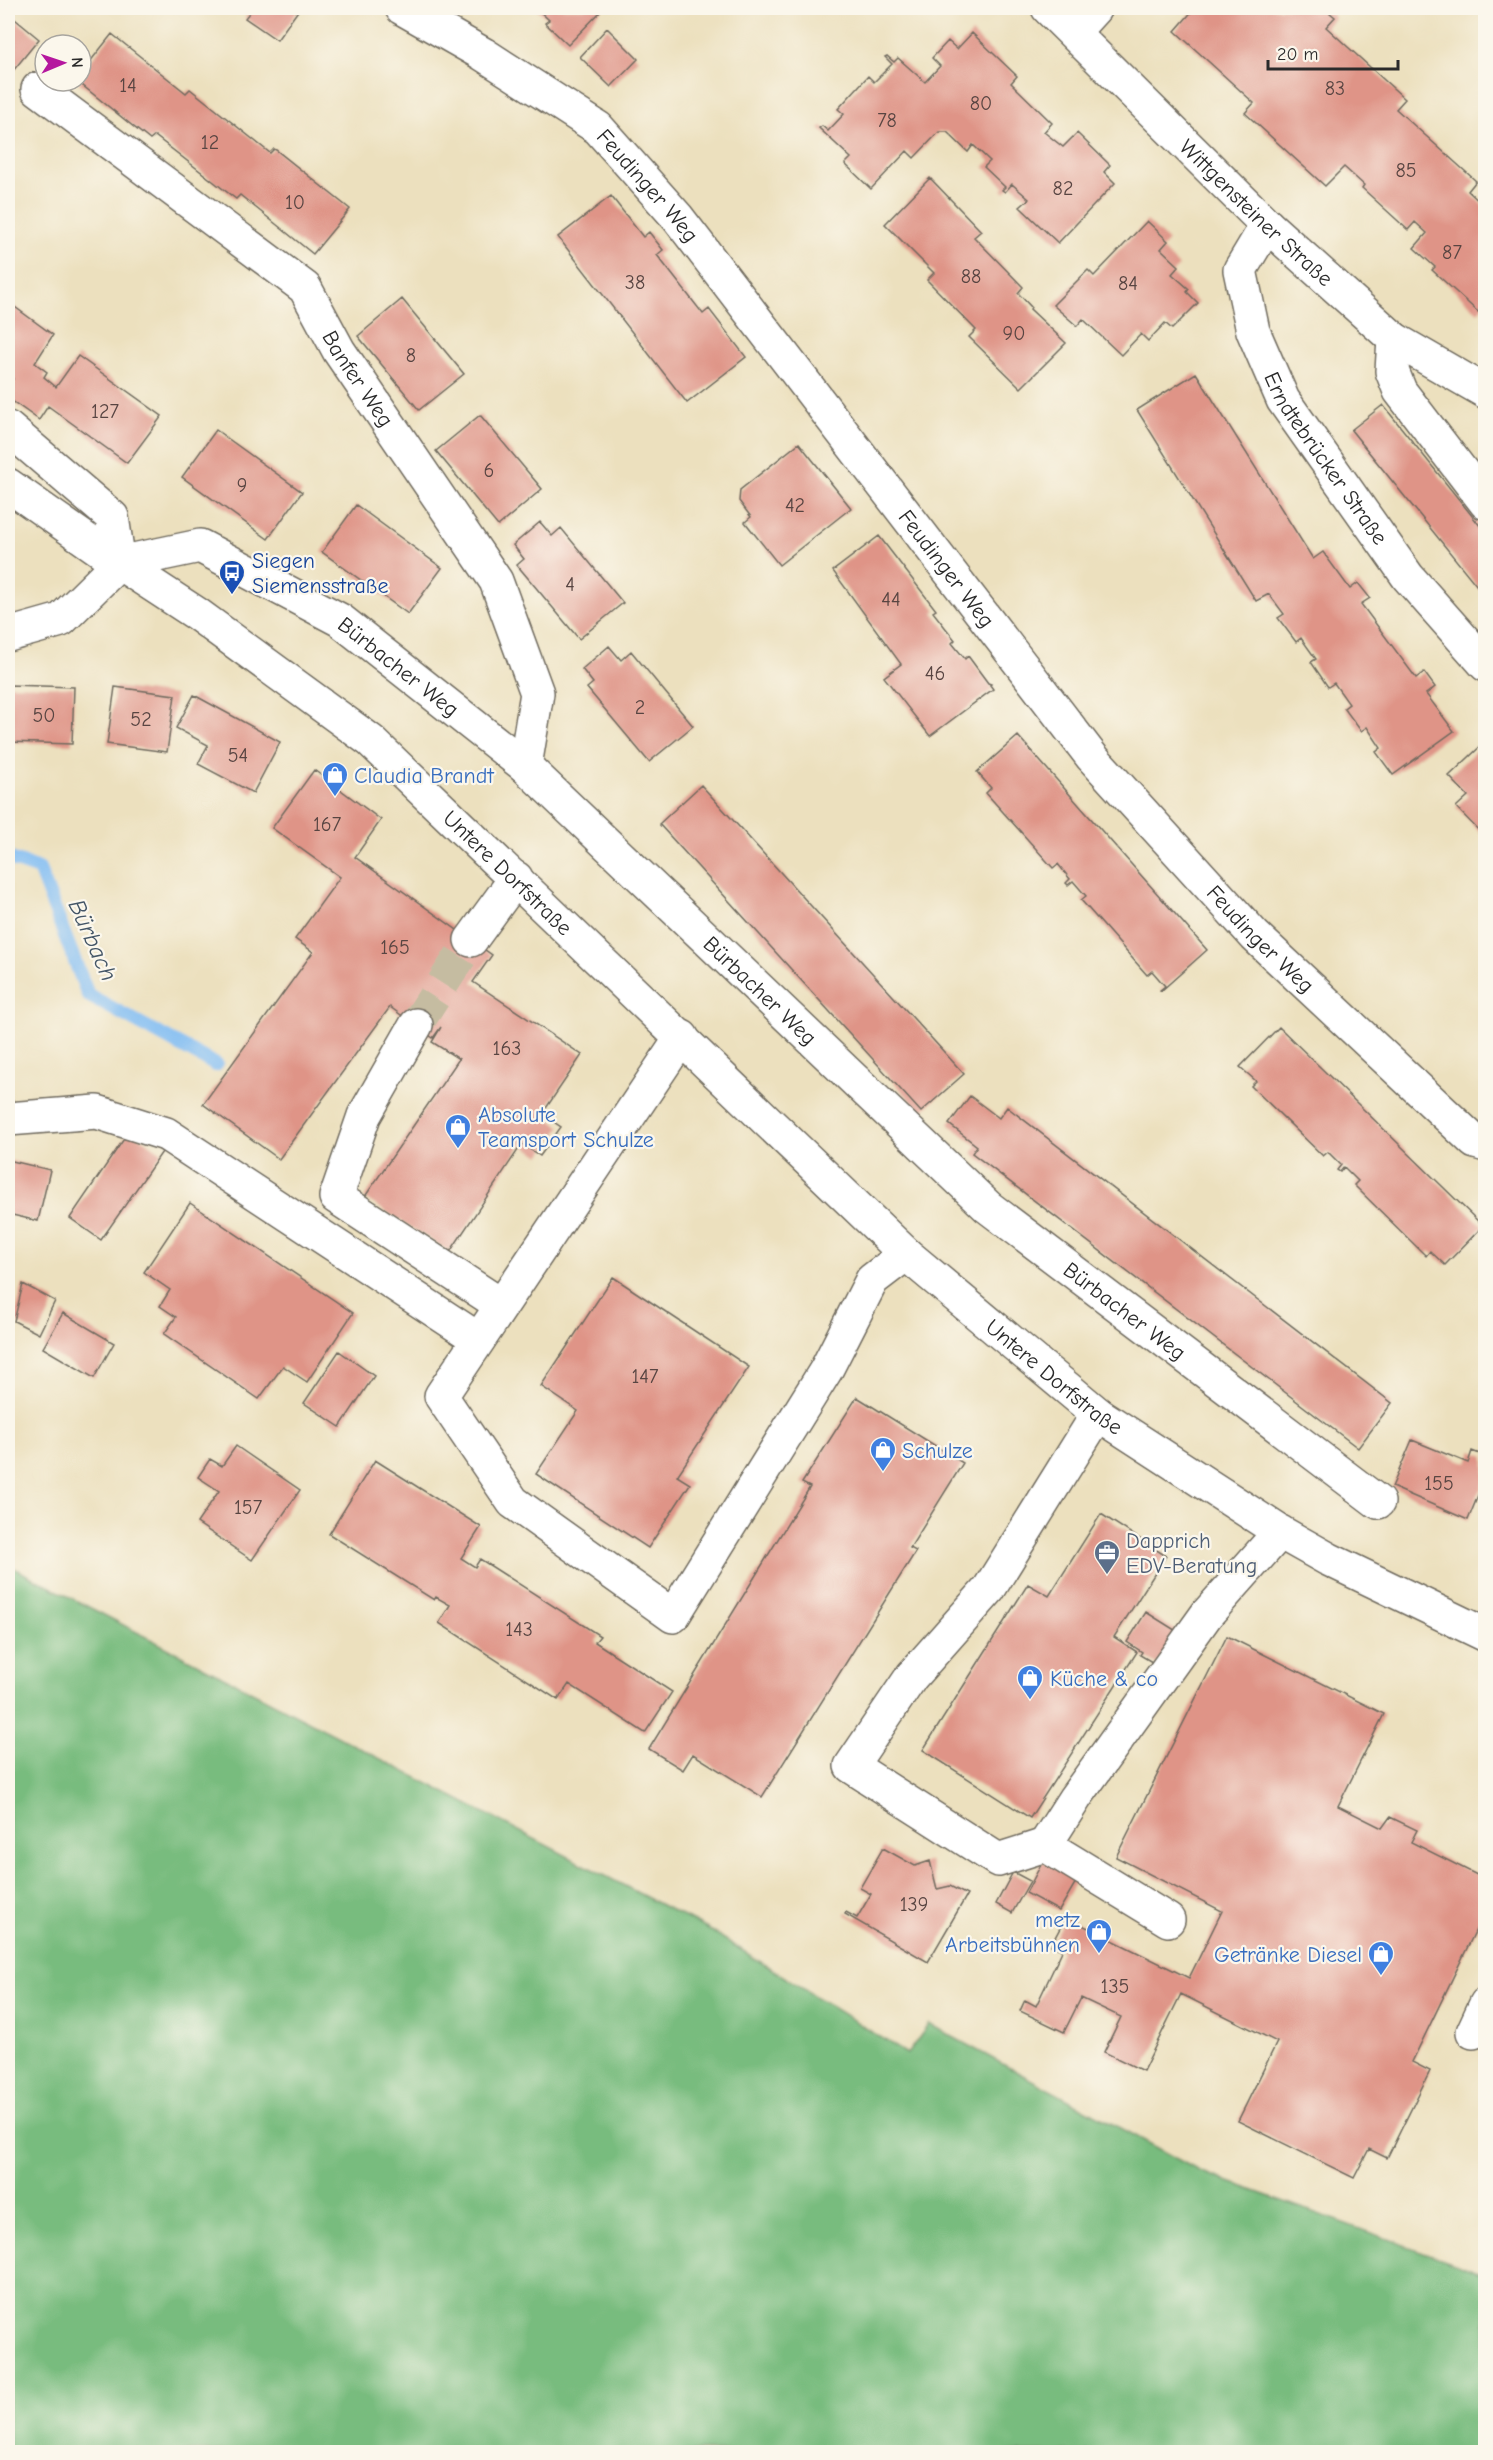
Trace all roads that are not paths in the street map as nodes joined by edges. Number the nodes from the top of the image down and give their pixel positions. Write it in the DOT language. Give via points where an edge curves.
graph roads {
  1 [pos="402,8"];
  2 [pos="1048,8"];
  3 [pos="1084,19"];
  4 [pos="43,93"];
  5 [pos="1267,225"];
  6 [pos="1394,339"];
  7 [pos="1485,392"];
  8 [pos="8,428"];
  9 [pos="8,485"];
  10 [pos="1485,503"];
  11 [pos="119,563"];
  12 [pos="8,636"];
  13 [pos="1485,665"];
  14 [pos="525,766"];
  15 [pos="516,878"];
  16 [pos="471,940"];
  17 [pos="416,1025"];
  18 [pos="682,1037"];
  19 [pos="8,1119"];
  20 [pos="1485,1145"];
  21 [pos="906,1254"];
  22 [pos="501,1305"];
  23 [pos="478,1339"];
  24 [pos="1098,1414"];
  25 [pos="1378,1502"];
  26 [pos="1280,1532"];
  27 [pos="1485,1635"];
  28 [pos="1045,1845"];
  29 [pos="1168,1920"];
  1 -- 20 [label="street, Feudinger Weg" via="483,54 597,128 678,218 1092,757 1255,936 1475,1142"];
  2 -- 3 [label="street, Wittgensteiner Straße"];
  3 -- 5 [label="street, Wittgensteiner Straße"];
  4 -- 14 [label="street, Banfer Weg" via="304,288 339,351 496,581 537,693"];
  5 -- 6 [label="street, Wittgensteiner Straße"];
  5 -- 13 [label="street, Erndtebrücker Straße" via="1240,270 1253,330 1283,400 1408,577"];
  6 -- 7 [label="street, Wittgensteiner Straße"];
  6 -- 10 [label="street" via="1392,371 1400,391"];
  8 -- 11 [label="street" via="112,517"];
  9 -- 11 [label="street"];
  11 -- 12 [label="street" via="61,620"];
  11 -- 14 [label="street, Bürbacher Weg" via="200,546 340,620"];
  11 -- 15 [label="street, Untere Dorfstraße" via="197,614 371,741"];
  14 -- 25 [label="street, Bürbacher Weg" via="988,1207"];
  15 -- 16 [label="street"];
  15 -- 18 [label="street, Untere Dorfstraße"];
  17 -- 22 [label="street" via="364,1116 336,1197"];
  18 -- 21 [label="street, Untere Dorfstraße"];
  18 -- 22 [label="street"];
  19 -- 23 [label="street" via="97,1112 166,1134"];
  21 -- 23 [label="street" via="872,1280 826,1370 673,1616 513,1502 441,1396"];
  21 -- 24 [label="street, Untere Dorfstraße"];
  22 -- 23 [label="street"];
  24 -- 26 [label="street, Untere Dorfstraße"];
  24 -- 28 [label="street" via="989,1589 912,1676 851,1766 999,1860"];
  26 -- 27 [label="street, Untere Dorfstraße"];
  26 -- 28 [label="street" via="1207,1614"];
  28 -- 29 [label="street"];
}
